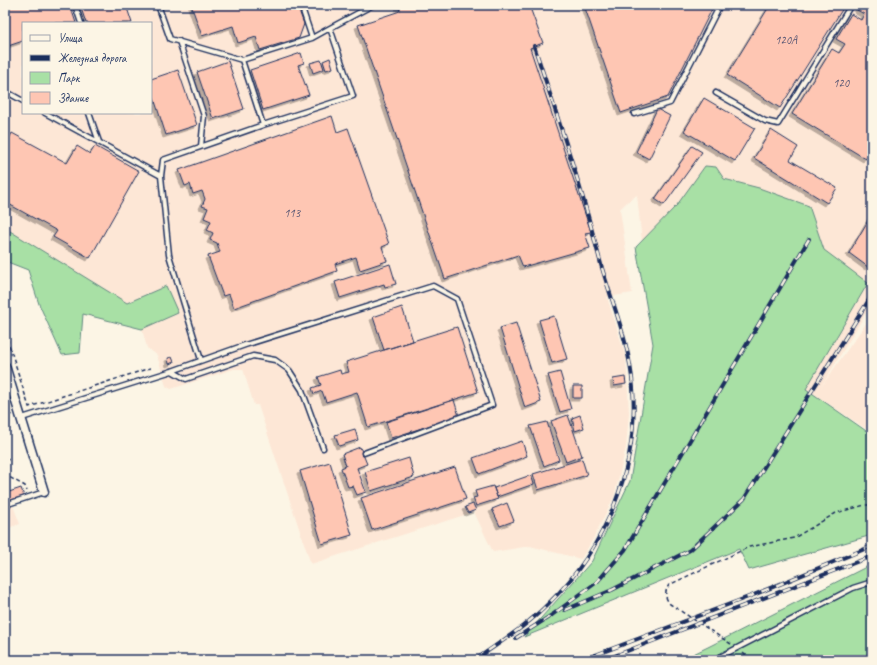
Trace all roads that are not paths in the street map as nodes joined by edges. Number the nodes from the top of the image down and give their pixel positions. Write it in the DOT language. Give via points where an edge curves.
graph roads {
  1 [pos="75,5"];
  2 [pos="158,5"];
  3 [pos="301,5"];
  4 [pos="373,5"];
  5 [pos="720,5"];
  6 [pos="851,5"];
  7 [pos="81,22"];
  8 [pos="330,28"];
  9 [pos="312,38"];
  10 [pos="179,41"];
  11 [pos="242,60"];
  12 [pos="5,91"];
  13 [pos="716,93"];
  14 [pos="22,100"];
  15 [pos="47,114"];
  16 [pos="89,114"];
  17 [pos="634,114"];
  18 [pos="263,125"];
  19 [pos="98,142"];
  20 [pos="201,146"];
  21 [pos="161,176"];
  22 [pos="201,360"];
  23 [pos="5,366"];
  24 [pos="172,371"];
  25 [pos="22,418"];
  26 [pos="323,448"];
  27 [pos="364,453"];
  28 [pos="44,492"];
  29 [pos="5,505"];
  30 [pos="872,582"];
  31 [pos="714,660"];
  1 -- 7 [label="lane"];
  2 -- 10 [label="lane" via="170,39"];
  3 -- 9 [label="lane"];
  4 -- 8 [label="lane"];
  5 -- 17 [label="lane" via="670,103"];
  6 -- 13 [label="lane" via="778,124 765,121"];
  8 -- 9 [label="lane"];
  8 -- 18 [label="lane" via="353,96"];
  9 -- 11 [label="lane"];
  10 -- 11 [label="lane"];
  10 -- 20 [label="lane" via="204,116"];
  11 -- 18 [label="lane"];
  12 -- 14 [label="lane"];
  15 -- 19 [label="lane"];
  16 -- 19 [label="lane"];
  18 -- 20 [label="lane"];
  19 -- 21 [label="lane"];
  20 -- 21 [label="lane" via="163,160"];
  21 -- 22 [label="lane" via="169,255"];
  22 -- 24 [label="lane"];
  22 -- 27 [label="lane" via="433,286 457,299 492,405"];
  23 -- 25 [label="street"];
  24 -- 25 [label="lane"];
  24 -- 26 [label="lane" via="186,379 253,356 275,360 289,370 302,390"];
  25 -- 28 [label="street"];
  28 -- 29 [label="lane"];
  30 -- 31 [label="lane" via="853,588"];
}
